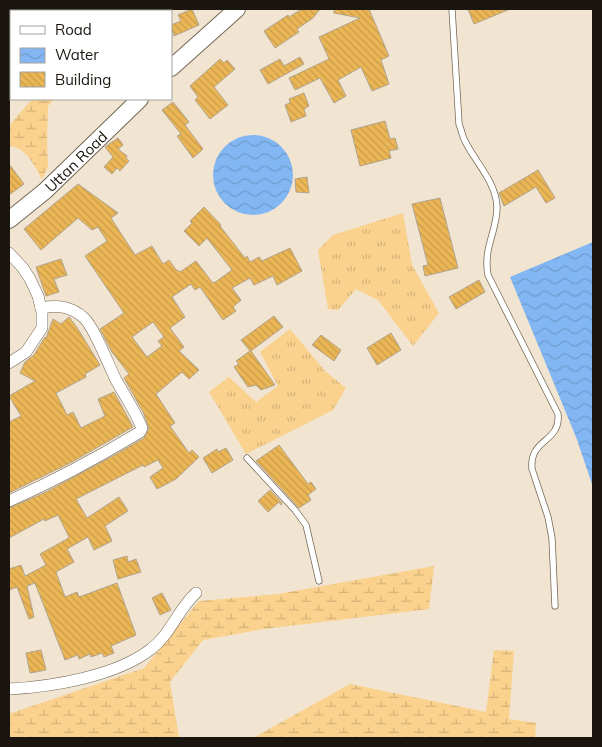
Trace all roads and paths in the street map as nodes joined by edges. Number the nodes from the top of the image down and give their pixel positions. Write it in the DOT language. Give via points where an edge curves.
graph roads {
  1 [pos="237,9"];
  2 [pos="452,9"];
  3 [pos="172,67"];
  4 [pos="139,100"];
  5 [pos="9,220"];
  6 [pos="9,253"];
  7 [pos="41,308"];
  8 [pos="9,363"];
  9 [pos="246,458"];
  10 [pos="9,501"];
  11 [pos="319,581"];
  12 [pos="196,593"];
  13 [pos="555,606"];
  14 [pos="9,689"];
  1 -- 3 [label="main road"];
  2 -- 13 [label="lane" via="459,124 494,192 497,207 486,254 488,275 558,414 557,429 537,449 532,461 552,538"];
  4 -- 5 [label="main road, Uttan Road" via="45,192"];
  6 -- 7 [label="street" via="23,268"];
  7 -- 8 [label="street" via="42,328 26,352"];
  7 -- 10 [label="street" via="62,306 86,319 142,428 100,456"];
  9 -- 11 [label="lane" via="296,510 306,525"];
  12 -- 14 [label="street" via="151,650 127,663 55,684"];
}
